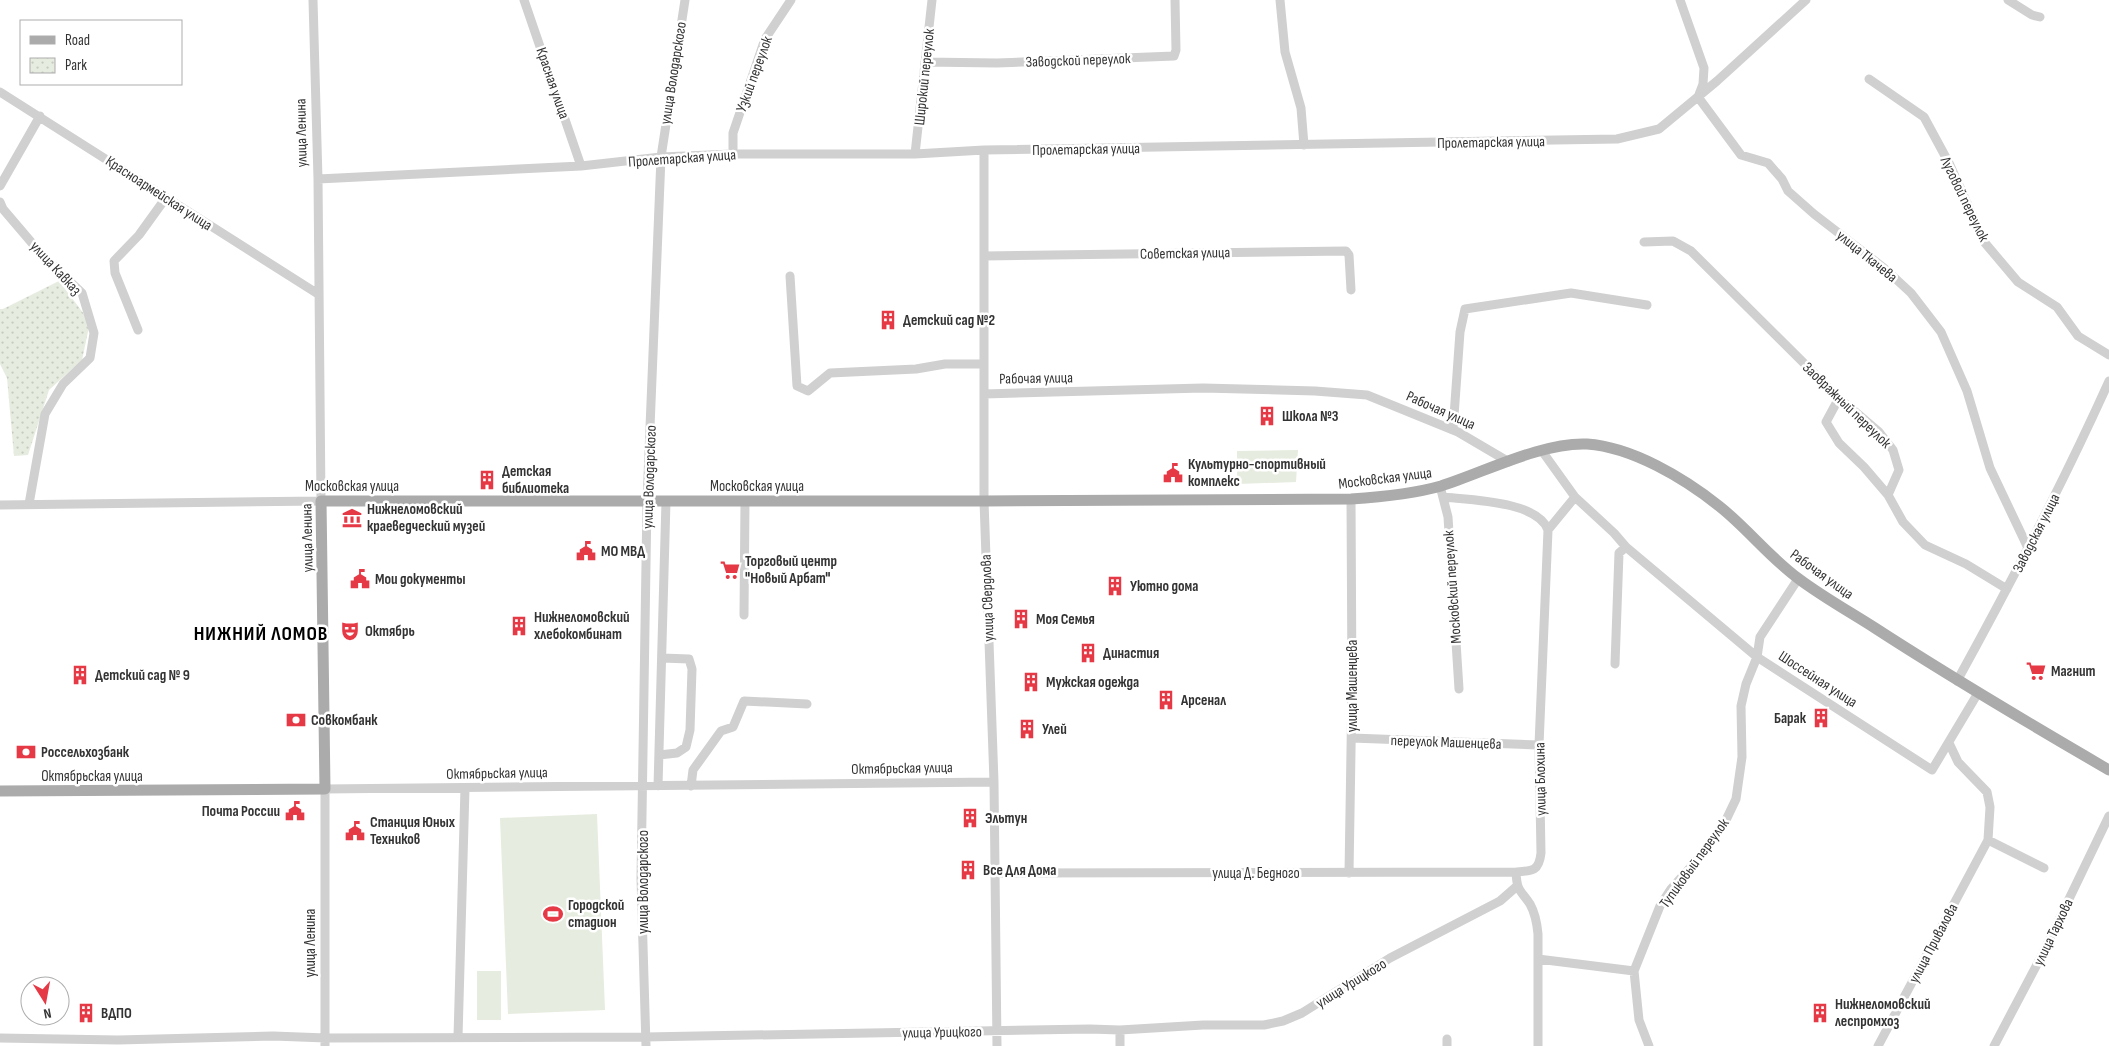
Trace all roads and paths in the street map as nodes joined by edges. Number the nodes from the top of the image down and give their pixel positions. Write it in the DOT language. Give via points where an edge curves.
graph roads {
  1 [pos="313,0"];
  2 [pos="524,0"];
  3 [pos="685,0"];
  4 [pos="791,0"];
  5 [pos="932,0"];
  6 [pos="1175,0"];
  7 [pos="1280,0"];
  8 [pos="1680,0"];
  9 [pos="1806,0"];
  10 [pos="2008,0"];
  11 [pos="2040,17"];
  12 [pos="925,62"];
  13 [pos="1869,79"];
  14 [pos="0,92"];
  15 [pos="1698,97"];
  16 [pos="40,116"];
  17 [pos="1304,146"];
  18 [pos="984,150"];
  19 [pos="734,154"];
  20 [pos="915,154"];
  21 [pos="661,157"];
  22 [pos="581,166"];
  23 [pos="318,179"];
  24 [pos="0,186"];
  25 [pos="165,199"];
  26 [pos="0,202"];
  27 [pos="1644,242"];
  28 [pos="984,256"];
  29 [pos="790,276"];
  30 [pos="1351,290"];
  31 [pos="318,294"];
  32 [pos="1646,305"];
  33 [pos="138,330"];
  34 [pos="2109,354"];
  35 [pos="984,364"];
  36 [pos="2109,381"];
  37 [pos="984,394"];
  38 [pos="1839,398"];
  39 [pos="1453,430"];
  40 [pos="1542,451"];
  41 [pos="1509,462"];
  42 [pos="1442,492"];
  43 [pos="1888,495"];
  44 [pos="1574,497"];
  45 [pos="1351,499"];
  46 [pos="321,501"];
  47 [pos="647,501"];
  48 [pos="666,501"];
  49 [pos="745,501"];
  50 [pos="984,501"];
  51 [pos="29,504"];
  52 [pos="0,505"];
  53 [pos="1548,530"];
  54 [pos="1626,547"];
  55 [pos="2028,548"];
  56 [pos="1798,579"];
  57 [pos="2007,589"];
  58 [pos="744,615"];
  59 [pos="1757,657"];
  60 [pos="662,658"];
  61 [pos="1615,664"];
  62 [pos="1957,681"];
  63 [pos="1458,689"];
  64 [pos="1978,693"];
  65 [pos="807,704"];
  66 [pos="1352,738"];
  67 [pos="1949,743"];
  68 [pos="1539,745"];
  69 [pos="659,755"];
  70 [pos="2109,770"];
  71 [pos="994,782"];
  72 [pos="642,786"];
  73 [pos="658,786"];
  74 [pos="692,786"];
  75 [pos="465,788"];
  76 [pos="325,789"];
  77 [pos="0,791"];
  78 [pos="2109,816"];
  79 [pos="1988,840"];
  80 [pos="2044,868"];
  81 [pos="1516,872"];
  82 [pos="996,873"];
  83 [pos="1349,873"];
  84 [pos="1516,887"];
  85 [pos="1538,959"];
  86 [pos="1634,971"];
  87 [pos="1120,1030"];
  88 [pos="997,1031"];
  89 [pos="458,1037"];
  90 [pos="0,1038"];
  91 [pos="646,1041"];
  92 [pos="326,1042"];
  93 [pos="997,1046"];
  94 [pos="1120,1046"];
  95 [pos="1538,1046"];
  96 [pos="1649,1046"];
  97 [pos="1878,1046"];
  98 [pos="1994,1046"];
  1 -- 23 [label="street, улица Ленина"];
  2 -- 22 [label="street, Красная улица"];
  3 -- 21 [label="street, улица Володарского"];
  4 -- 19 [label="street, Узкий переулок" via="765,39 733,133"];
  5 -- 12 [label="street, Широкий переулок"];
  6 -- 12 [label="street, Заводской переулок" via="1174,56 997,63"];
  7 -- 17 [label="street" via="1285,52 1301,108"];
  8 -- 15 [label="street" via="1704,68"];
  9 -- 15 [label="street, Пролетарская улица"];
  10 -- 11 [label="street"];
  12 -- 20 [label="street, Широкий переулок"];
  13 -- 34 [label="street, Луговой переулок" via="1924,117 1985,243 2018,282 2058,307 2078,336"];
  14 -- 16 [label="street, Красноармейская улица"];
  15 -- 17 [label="street, Пролетарская улица" via="1659,129 1617,139"];
  15 -- 55 [label="street, улица Ткачева" via="1741,155 1768,163 1788,191 1911,293 1941,332 1967,390 1990,468"];
  16 -- 24 [label="street"];
  16 -- 25 [label="street, Красноармейская улица"];
  17 -- 18 [label="street, Пролетарская улица"];
  18 -- 20 [label="street, Пролетарская улица"];
  18 -- 28 [label="street, улица Свердлова"];
  19 -- 20 [label="street, Пролетарская улица"];
  19 -- 21 [label="street, Пролетарская улица"];
  21 -- 22 [label="street, Пролетарская улица"];
  21 -- 47 [label="street, улица Володарского"];
  22 -- 23 [label="street, Пролетарская улица"];
  23 -- 31 [label="street, улица Ленина"];
  25 -- 31 [label="street, Красноармейская улица"];
  25 -- 33 [label="street" via="114,262 114,273"];
  26 -- 51 [label="street, улица Кавказ" via="2,209 43,256 82,293 94,333 90,358 63,384 45,414"];
  27 -- 38 [label="street, Заовражный переулок" via="1673,241 1691,250"];
  28 -- 30 [label="street, Советская улица" via="1346,251 1349,254"];
  28 -- 35 [label="street, улица Свердлова"];
  29 -- 35 [label="street" via="796,386 808,391 830,373"];
  31 -- 46 [label="street, улица Ленина"];
  32 -- 39 [label="street" via="1571,293 1465,310 1459,342"];
  35 -- 37 [label="street, улица Свердлова"];
  36 -- 55 [label="street, Заводская улица"];
  37 -- 39 [label="street, Рабочая улица" via="1203,388 1315,391 1367,395"];
  37 -- 50 [label="street, улица Свердлова"];
  38 -- 43 [label="street, Заовражный переулок" via="1879,432 1893,450 1898,470"];
  38 -- 43 [label="street" via="1826,422 1839,443"];
  39 -- 41 [label="street, Рабочая улица"];
  40 -- 41 [label="main road, Рабочая улица"];
  40 -- 44 [label="street, Шоссейная улица"];
  40 -- 56 [label="main road, Рабочая улица" via="1588,444 1624,453 1660,468 1719,506"];
  41 -- 42 [label="main road, Московская улица"];
  42 -- 45 [label="main road, Московская улица"];
  42 -- 53 [label="street" via="1509,504 1539,518"];
  42 -- 63 [label="street, Московский переулок" via="1448,516"];
  43 -- 57 [label="street" via="1903,522 1925,545 1966,564"];
  44 -- 53 [label="street"];
  44 -- 54 [label="street, Шоссейная улица"];
  45 -- 50 [label="main road, Московская улица"];
  45 -- 66 [label="street, улица Машенцева"];
  46 -- 47 [label="main road, Московская улица"];
  46 -- 51 [label="street, Московская улица"];
  46 -- 76 [label="main road, улица Ленина"];
  47 -- 48 [label="main road, Московская улица"];
  47 -- 72 [label="street, улица Володарского"];
  48 -- 49 [label="main road, Московская улица"];
  48 -- 60 [label="street"];
  49 -- 50 [label="main road, Московская улица"];
  49 -- 58 [label="street"];
  50 -- 71 [label="street, улица Свердлова"];
  51 -- 52 [label="street, Московская улица"];
  53 -- 68 [label="street, улица Блохина"];
  54 -- 59 [label="street, Шоссейная улица"];
  54 -- 61 [label="street" via="1620,553"];
  55 -- 57 [label="street, Заводская улица"];
  56 -- 59 [label="street, Тупиковый переулок" via="1760,638"];
  56 -- 62 [label="main road, Рабочая улица"];
  57 -- 62 [label="street, Заводская улица"];
  59 -- 67 [label="street, Шоссейная улица" via="1932,770"];
  59 -- 86 [label="street, Тупиковый переулок" via="1741,706 1742,757 1736,799 1726,820 1664,900"];
  60 -- 69 [label="street"];
  60 -- 69 [label="street" via="689,659 692,669 690,730 686,747 677,753"];
  62 -- 64 [label="main road"];
  64 -- 67 [label="street, Шоссейная улица"];
  64 -- 70 [label="main road"];
  65 -- 74 [label="street" via="744,701 733,727 721,731 693,770"];
  66 -- 68 [label="street, переулок Машенцева"];
  66 -- 83 [label="street, улица Машенцева"];
  67 -- 79 [label="street" via="1958,762 1987,792 1990,807"];
  68 -- 81 [label="street, улица Блохина" via="1540,864 1528,872"];
  69 -- 73 [label="street"];
  71 -- 74 [label="street, Октябрьская улица"];
  71 -- 82 [label="street, улица Свердлова"];
  72 -- 73 [label="street, Октябрьская улица"];
  72 -- 75 [label="street, Октябрьская улица"];
  72 -- 91 [label="street, улица Володарского"];
  73 -- 74 [label="street, Октябрьская улица"];
  75 -- 76 [label="street, Октябрьская улица"];
  75 -- 89 [label="street"];
  76 -- 77 [label="main road, Октябрьская улица"];
  76 -- 92 [label="street, улица Ленина"];
  78 -- 98 [label="street, улица Тархова" via="2044,953"];
  79 -- 80 [label="street"];
  79 -- 97 [label="street, улица Привалова"];
  81 -- 83 [label="street, улица Д. Бедного"];
  81 -- 84 [label="street"];
  82 -- 83 [label="street, улица Д. Бедного"];
  82 -- 88 [label="street, улица Свердлова"];
  84 -- 85 [label="street" via="1530,904 1536,918"];
  84 -- 87 [label="street, улица Урицкого" via="1500,901 1390,958 1302,1013 1283,1021 1264,1025"];
  85 -- 86 [label="street"];
  85 -- 95 [label="street"];
  86 -- 96 [label="street" via="1639,1020"];
  87 -- 88 [label="street, улица Урицкого"];
  87 -- 94 [label="street"];
  88 -- 91 [label="street, улица Урицкого"];
  88 -- 93 [label="street, улица Свердлова"];
  89 -- 91 [label="street, улица Урицкого"];
  89 -- 92 [label="street, улица Урицкого"];
  90 -- 92 [label="street, улица Урицкого" via="118,1040 273,1036"];
}
